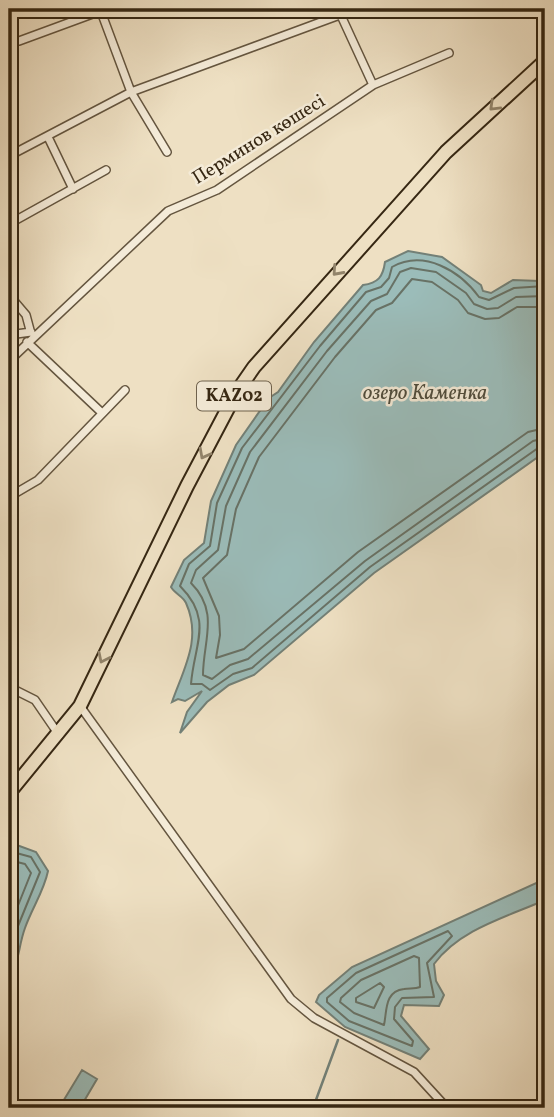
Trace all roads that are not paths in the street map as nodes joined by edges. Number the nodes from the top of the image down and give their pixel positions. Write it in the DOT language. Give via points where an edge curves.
graph roads {
  1 [pos="102,9"];
  2 [pos="356,9"];
  3 [pos="339,12"];
  4 [pos="19,41"];
  5 [pos="449,53"];
  6 [pos="545,61"];
  7 [pos="373,85"];
  8 [pos="131,92"];
  9 [pos="48,136"];
  10 [pos="167,152"];
  11 [pos="9,156"];
  12 [pos="106,170"];
  13 [pos="73,189"];
  14 [pos="9,224"];
  15 [pos="9,295"];
  16 [pos="32,333"];
  17 [pos="9,335"];
  18 [pos="27,342"];
  19 [pos="9,361"];
  20 [pos="125,390"];
  21 [pos="101,412"];
  22 [pos="9,497"];
  23 [pos="9,687"];
  24 [pos="80,706"];
  25 [pos="59,735"];
  26 [pos="9,793"];
  27 [pos="447,1108"];
  1 -- 4 [label="street"];
  1 -- 8 [label="street"];
  2 -- 3 [label="street"];
  3 -- 7 [label="street"];
  3 -- 8 [label="street"];
  5 -- 7 [label="street, Перминов көшесі"];
  6 -- 24 [label="highway, KAZ02, one-way" via="446,152 244,379"];
  7 -- 16 [label="street, Перминов көшесі" via="225,185 163,215"];
  8 -- 9 [label="street"];
  8 -- 10 [label="street"];
  9 -- 11 [label="street"];
  9 -- 13 [label="street"];
  12 -- 13 [label="street"];
  13 -- 14 [label="street"];
  15 -- 16 [label="street" via="26,315"];
  16 -- 17 [label="street"];
  16 -- 18 [label="street, Перминов көшесі"];
  18 -- 19 [label="street, Перминов көшесі"];
  18 -- 21 [label="street"];
  20 -- 21 [label="street"];
  21 -- 22 [label="street" via="38,480"];
  23 -- 25 [label="street" via="35,700"];
  24 -- 25 [label="highway, KAZ02"];
  24 -- 27 [label="street" via="291,999 314,1018 414,1072"];
  25 -- 26 [label="highway, KAZ02"];
}
